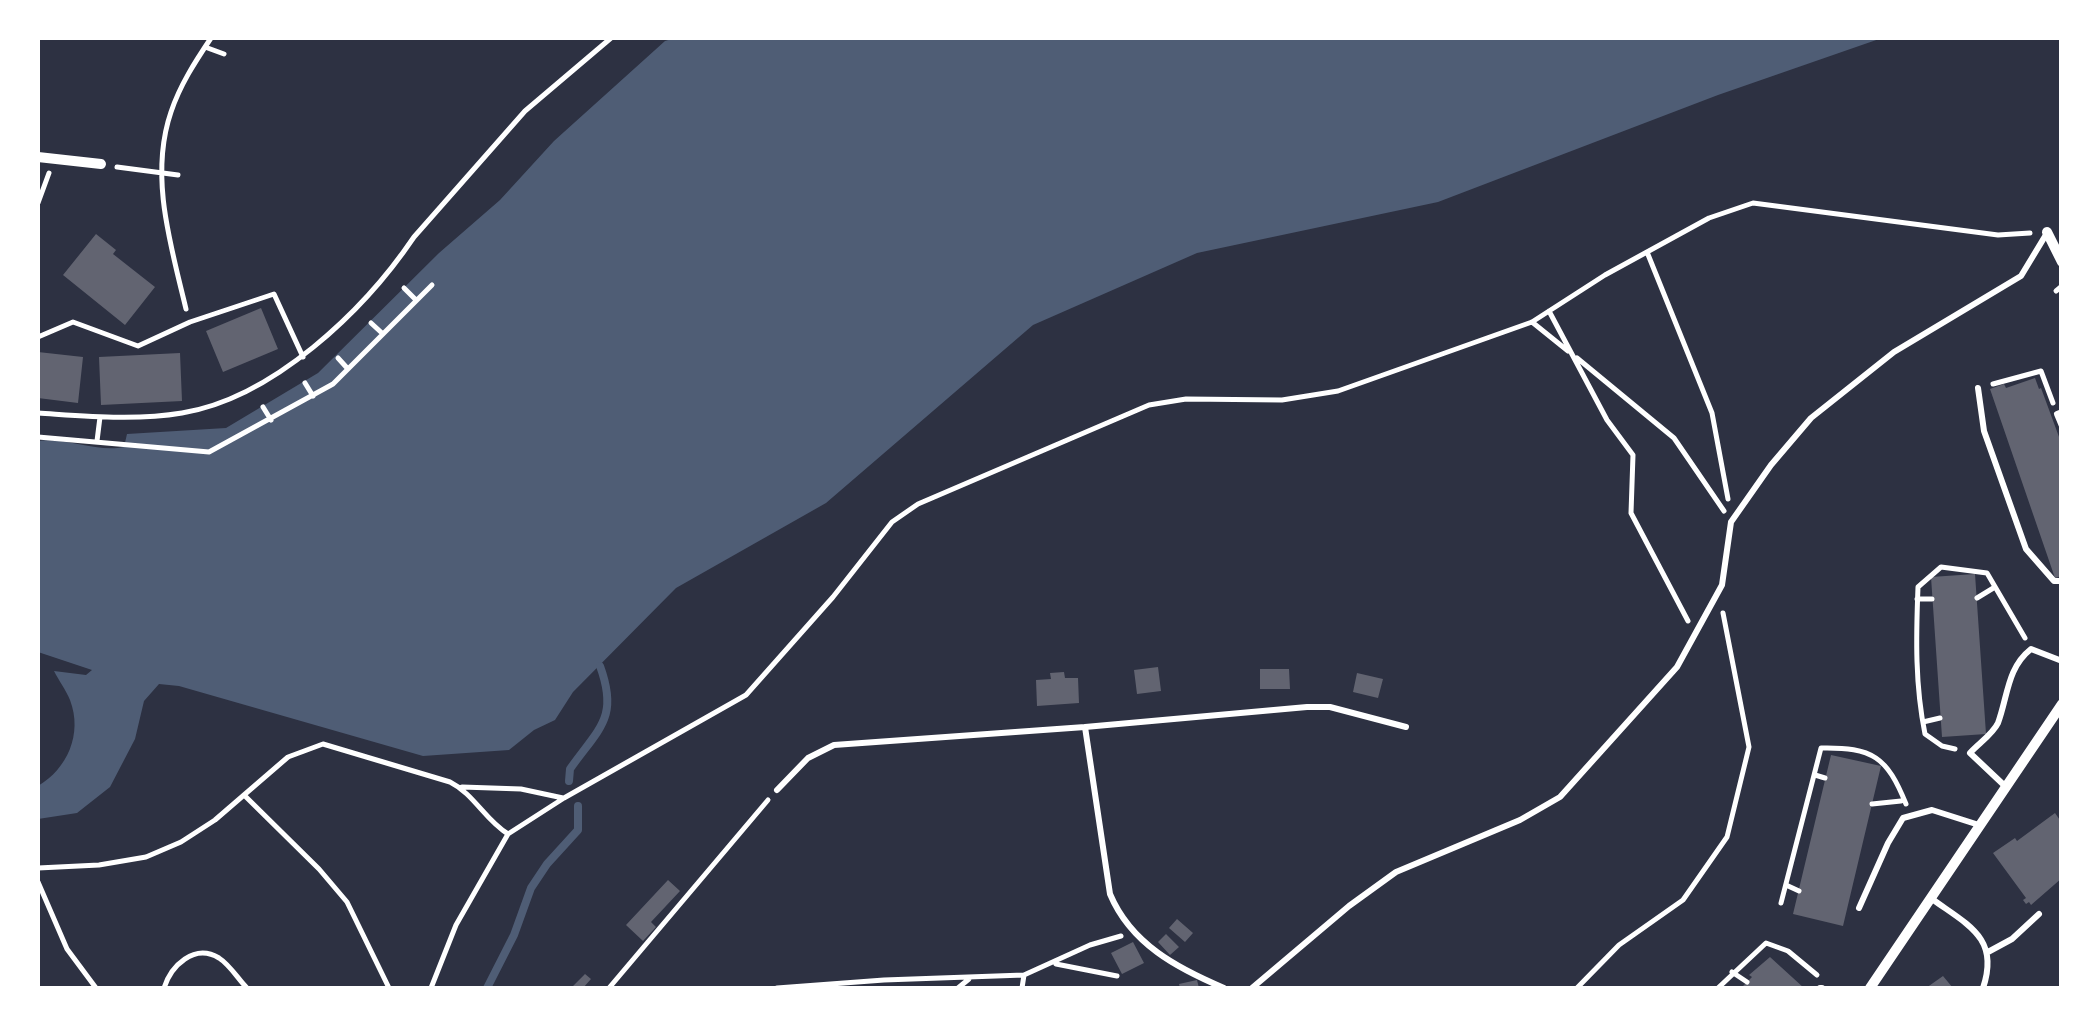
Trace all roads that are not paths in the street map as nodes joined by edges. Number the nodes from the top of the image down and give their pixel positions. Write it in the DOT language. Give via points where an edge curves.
graph roads {
  1 [pos="38,157"];
  2 [pos="101,164"];
  3 [pos="2048,232"];
  4 [pos="2062,262"];
  5 [pos="1978,388"];
  6 [pos="2059,413"];
  7 [pos="2062,426"];
  8 [pos="2062,580"];
  9 [pos="2062,661"];
  10 [pos="2062,704"];
  11 [pos="1085,727"];
  12 [pos="1406,728"];
  13 [pos="2006,787"];
  14 [pos="777,790"];
  15 [pos="1980,825"];
  16 [pos="1931,898"];
  17 [pos="1859,908"];
  18 [pos="2039,914"];
  19 [pos="1988,952"];
  20 [pos="1224,988"];
  21 [pos="1252,988"];
  22 [pos="1870,988"];
  23 [pos="1983,988"];
  1 -- 2 [label="street"];
  3 -- 4 [label="street"];
  3 -- 21 [label="lane" via="2021,276 1894,352 1811,418 1731,522 1722,584 1677,667 1560,796 1396,872"];
  5 -- 8 [label="lane" via="1984,431 2026,549 2054,581"];
  6 -- 7 [label="lane"];
  9 -- 13 [label="lane" via="2031,649 2020,658 1997,726 1970,753"];
  10 -- 13 [label="street"];
  11 -- 12 [label="lane" via="1307,706"];
  11 -- 14 [label="lane" via="834,745 808,758"];
  11 -- 20 [label="lane" via="1118,914 1186,972"];
  13 -- 15 [label="street"];
  15 -- 16 [label="street"];
  15 -- 17 [label="lane" via="1932,810 1903,818"];
  16 -- 19 [label="lane" via="1978,934"];
  16 -- 22 [label="street"];
  18 -- 19 [label="lane"];
  19 -- 23 [label="lane"];
}
